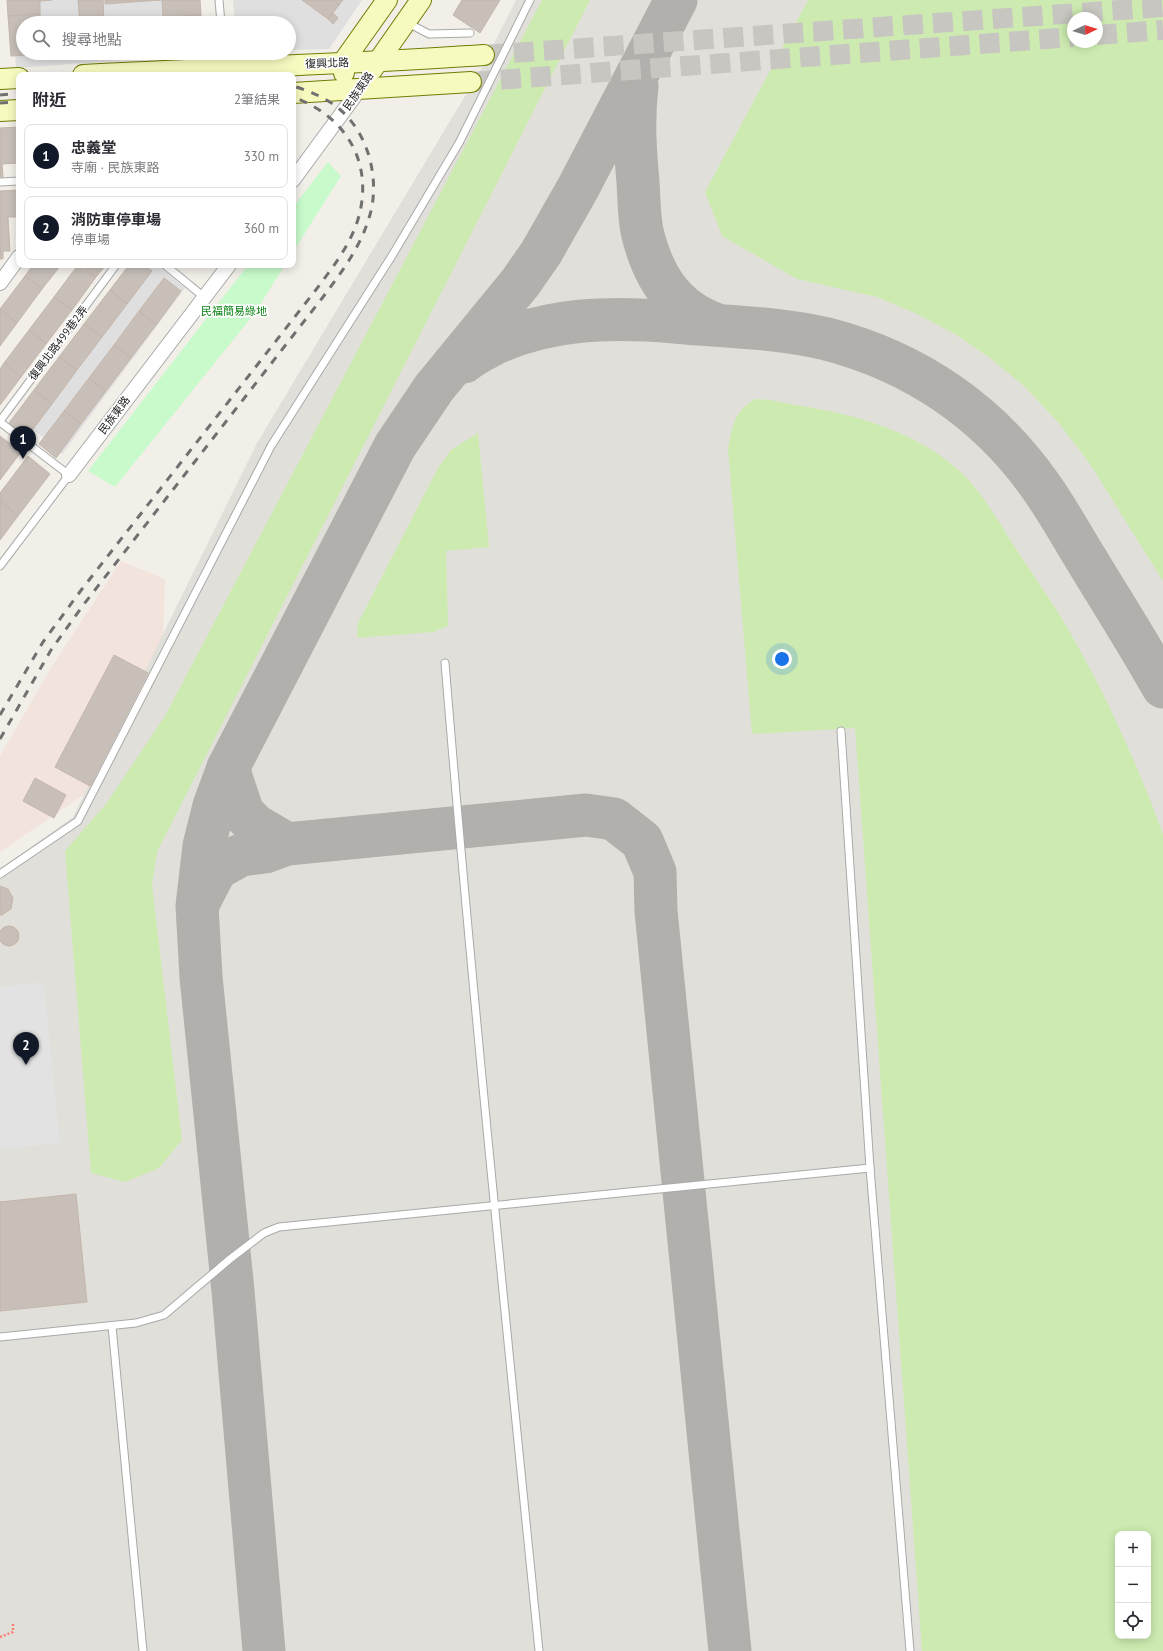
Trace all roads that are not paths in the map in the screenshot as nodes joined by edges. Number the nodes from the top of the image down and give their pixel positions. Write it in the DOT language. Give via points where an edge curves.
graph roads {
  1 [pos="219,0"];
  2 [pos="387,0"];
  3 [pos="421,0"];
  4 [pos="530,0"];
  5 [pos="220,16"];
  6 [pos="406,22"];
  7 [pos="470,33"];
  8 [pos="484,55"];
  9 [pos="224,60"];
  10 [pos="343,62"];
  11 [pos="378,62"];
  12 [pos="112,72"];
  13 [pos="16,78"];
  14 [pos="0,79"];
  15 [pos="471,82"];
  16 [pos="351,90"];
  17 [pos="296,93"];
  18 [pos="16,110"];
  19 [pos="0,111"];
  20 [pos="296,175"];
  21 [pos="16,181"];
  22 [pos="0,182"];
  23 [pos="16,261"];
  24 [pos="114,268"];
  25 [pos="169,268"];
  26 [pos="227,268"];
  27 [pos="0,283"];
  28 [pos="204,297"];
  29 [pos="0,421"];
  30 [pos="70,475"];
  31 [pos="0,566"];
  32 [pos="445,663"];
  33 [pos="841,731"];
  34 [pos="0,874"];
  35 [pos="870,1168"];
  36 [pos="494,1206"];
  37 [pos="112,1326"];
  38 [pos="0,1337"];
  39 [pos="143,1651"];
  40 [pos="539,1651"];
  41 [pos="910,1651"];
  1 -- 5 [label="lane"];
  2 -- 10 [label="main road"];
  3 -- 6 [label="main road, 民族東路"];
  4 -- 34 [label="lane" via="459,143 393,254 271,446 78,821"];
  6 -- 7 [label="lane" via="429,34"];
  6 -- 11 [label="main road, 民族東路"];
  8 -- 11 [label="main road, 復興北路"];
  9 -- 10 [label="main road, 復興北路"];
  9 -- 12 [label="main road, 復興北路"];
  10 -- 11 [label="main road, 復興北路"];
  10 -- 16 [label="main road, 民族東路"];
  11 -- 16 [label="main road, 民族東路"];
  13 -- 14 [label="main road"];
  15 -- 16 [label="main road"];
  16 -- 17 [label="main road"];
  16 -- 20 [label="street, 民族東路"];
  18 -- 19 [label="main road"];
  21 -- 22 [label="lane"];
  23 -- 27 [label="street"];
  24 -- 29 [label="lane, 復興北路499巷2弄"];
  25 -- 28 [label="lane"];
  26 -- 28 [label="street, 民族東路"];
  28 -- 30 [label="street, 民族東路"];
  29 -- 30 [label="lane"];
  30 -- 31 [label="lane, 民族東路"];
  32 -- 36 [label="lane"];
  33 -- 35 [label="lane"];
  35 -- 36 [label="lane"];
  35 -- 41 [label="lane"];
  36 -- 37 [label="lane" via="279,1227 264,1233 230,1259 164,1315 136,1323"];
  36 -- 40 [label="lane"];
  37 -- 38 [label="lane"];
  37 -- 39 [label="lane"];
}
